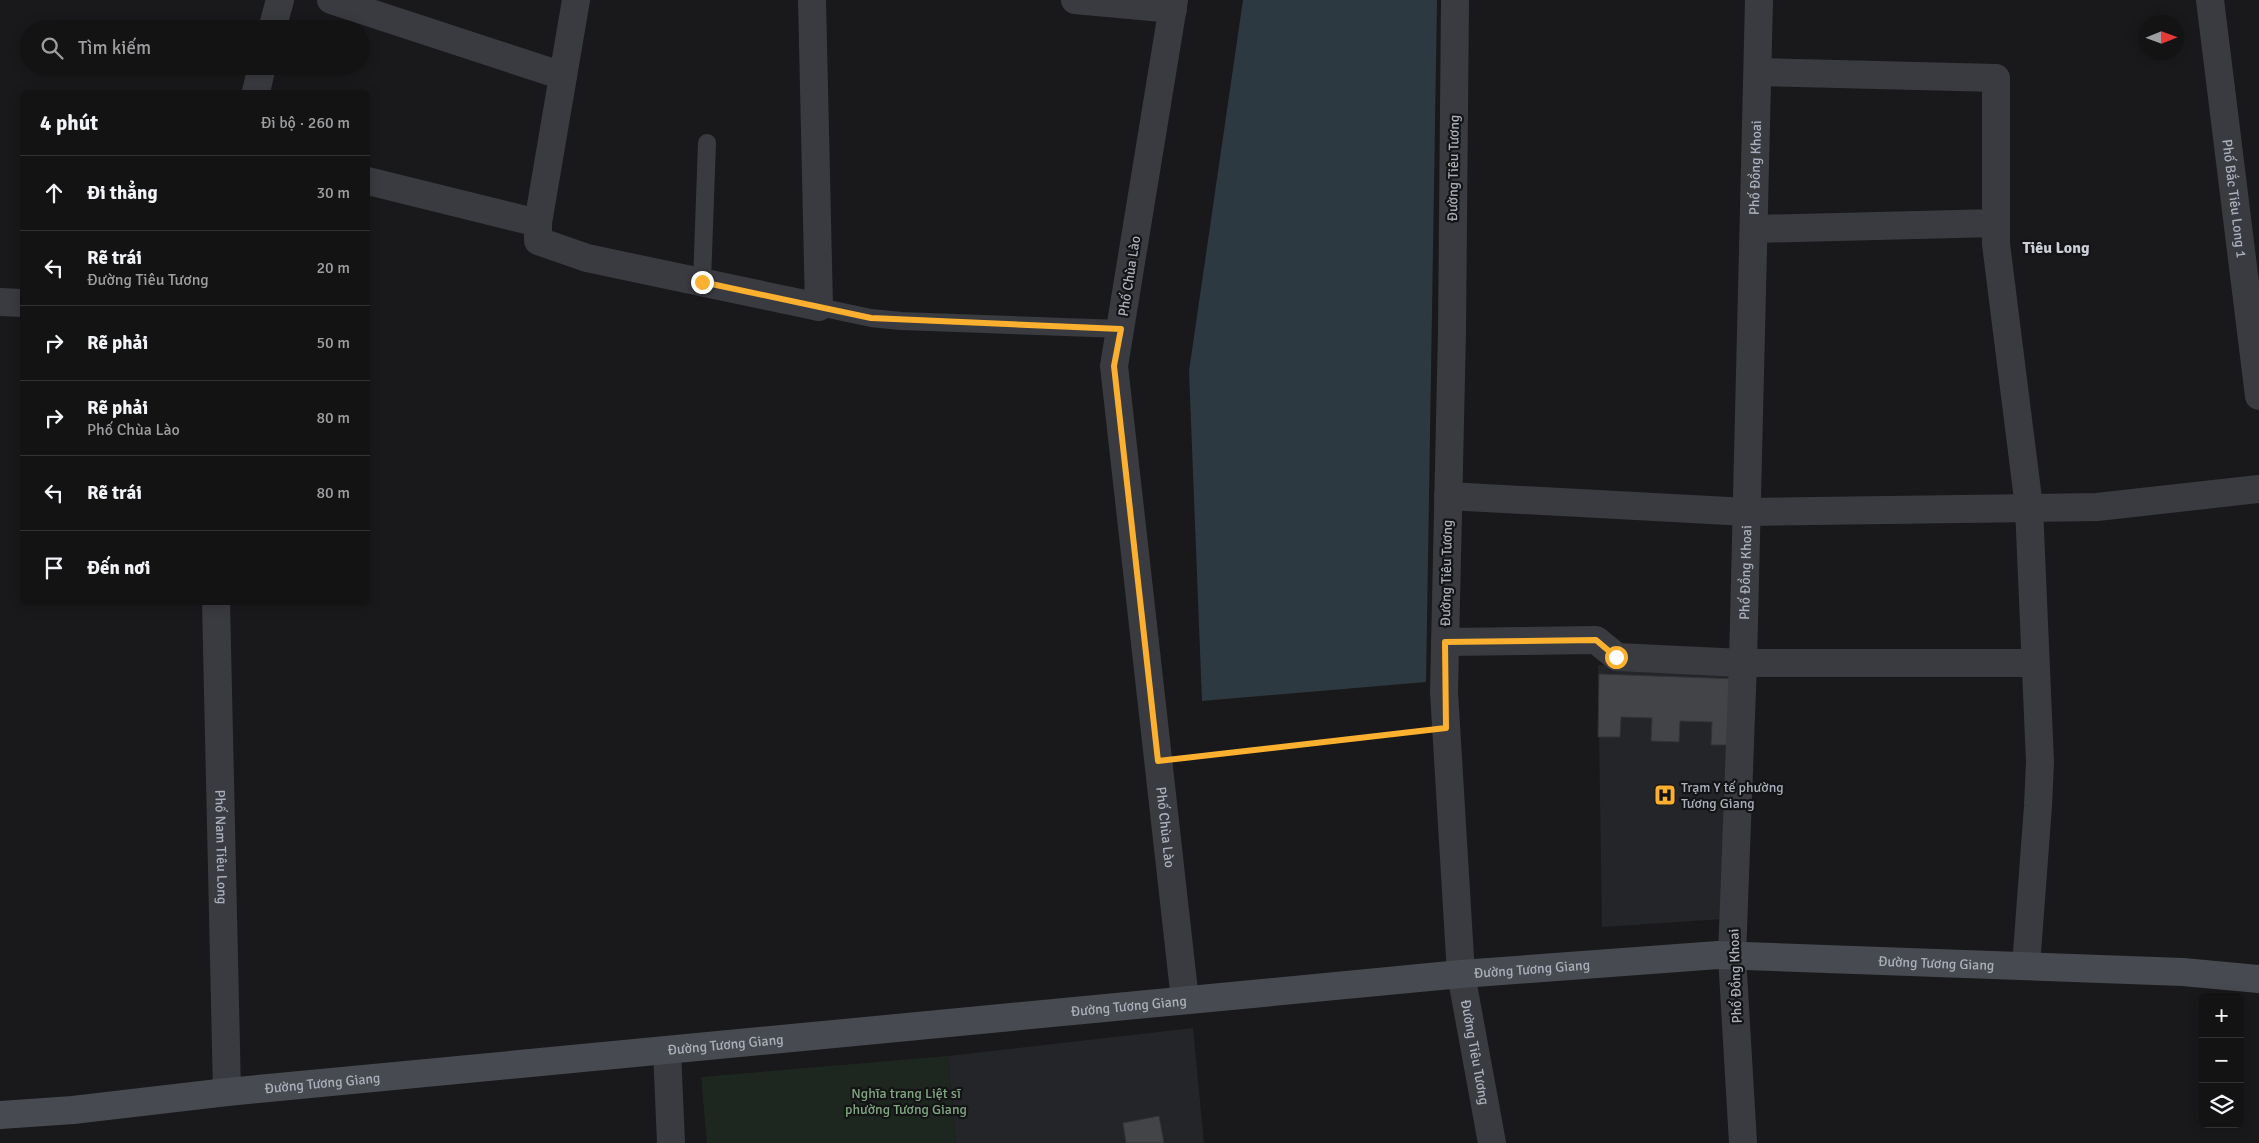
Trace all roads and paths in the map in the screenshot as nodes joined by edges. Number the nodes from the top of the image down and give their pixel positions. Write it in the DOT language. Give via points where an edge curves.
graph roads {
  1 [pos="280,0"];
  2 [pos="331,0"];
  3 [pos="576,0"];
  4 [pos="812,0"];
  5 [pos="1075,0"];
  6 [pos="1455,0"];
  7 [pos="1759,0"];
  8 [pos="2210,0"];
  9 [pos="1173,4"];
  10 [pos="274,20"];
  11 [pos="1758,72"];
  12 [pos="260,75"];
  13 [pos="563,76"];
  14 [pos="256,90"];
  15 [pos="707,143"];
  16 [pos="370,181"];
  17 [pos="538,222"];
  18 [pos="1996,223"];
  19 [pos="2248,227"];
  20 [pos="1754,229"];
  21 [pos="702,282"];
  22 [pos="0,302"];
  23 [pos="20,303"];
  24 [pos="819,307"];
  25 [pos="1121,329"];
  26 [pos="2259,396"];
  27 [pos="2259,489"];
  28 [pos="1448,496"];
  29 [pos="2028,507"];
  30 [pos="1747,512"];
  31 [pos="216,605"];
  32 [pos="1445,642"];
  33 [pos="1743,663"];
  34 [pos="2034,663"];
  35 [pos="1446,728"];
  36 [pos="1158,761"];
  37 [pos="1732,956"];
  38 [pos="2026,966"];
  39 [pos="1460,974"];
  40 [pos="2259,979"];
  41 [pos="1185,1000"];
  42 [pos="667,1050"];
  43 [pos="227,1092"];
  44 [pos="0,1115"];
  45 [pos="670,1143"];
  46 [pos="1492,1143"];
  47 [pos="1743,1143"];
  1 -- 10 [label="street"];
  2 -- 13 [label="street"];
  3 -- 13 [label="street"];
  4 -- 24 [label="street"];
  5 -- 9 [label="street"];
  6 -- 28 [label="street, Đường Tiêu Tương"];
  7 -- 11 [label="street, Phố Đồng Khoai"];
  8 -- 19 [label="street, Phố Bắc Tiêu Long 1"];
  9 -- 25 [label="street, Phố Chùa Lào"];
  11 -- 18 [label="street" via="1996,78"];
  11 -- 20 [label="street, Phố Đồng Khoai"];
  12 -- 14 [label="street"];
  13 -- 17 [label="street"];
  15 -- 21 [label="lane"];
  16 -- 17 [label="street"];
  17 -- 21 [label="street" via="538,241 587,258"];
  18 -- 20 [label="street"];
  18 -- 29 [label="street"];
  19 -- 26 [label="street, Phố Bắc Tiêu Long 1"];
  20 -- 30 [label="street, Phố Đồng Khoai"];
  21 -- 24 [label="street"];
  22 -- 23 [label="street"];
  24 -- 25 [label="lane" via="900,321"];
  25 -- 36 [label="street, Phố Chùa Lào" via="1114,366"];
  27 -- 29 [label="street" via="2097,507"];
  28 -- 30 [label="street"];
  28 -- 32 [label="street, Đường Tiêu Tương"];
  29 -- 30 [label="street"];
  29 -- 34 [label="street"];
  30 -- 33 [label="street, Phố Đồng Khoai"];
  31 -- 43 [label="street, Phố Nam Tiêu Long"];
  32 -- 33 [label="street" via="1596,640 1616,657"];
  32 -- 35 [label="street, Đường Tiêu Tương"];
  33 -- 34 [label="street"];
  33 -- 37 [label="street, Phố Đồng Khoai"];
  34 -- 38 [label="street" via="2040,762"];
  35 -- 36 [label="path"];
  35 -- 39 [label="street, Đường Tiêu Tương"];
  36 -- 41 [label="street, Phố Chùa Lào"];
  37 -- 38 [label="main road, Đường Tương Giang"];
  37 -- 39 [label="main road, Đường Tương Giang"];
  37 -- 47 [label="street, Phố Đồng Khoai"];
  38 -- 40 [label="main road, Đường Tương Giang" via="2183,972"];
  39 -- 41 [label="main road, Đường Tương Giang"];
  39 -- 46 [label="street, Đường Tiêu Tương"];
  41 -- 42 [label="main road, Đường Tương Giang"];
  42 -- 43 [label="main road, Đường Tương Giang"];
  42 -- 45 [label="street"];
  43 -- 44 [label="main road, Đường Tương Giang"];
}
